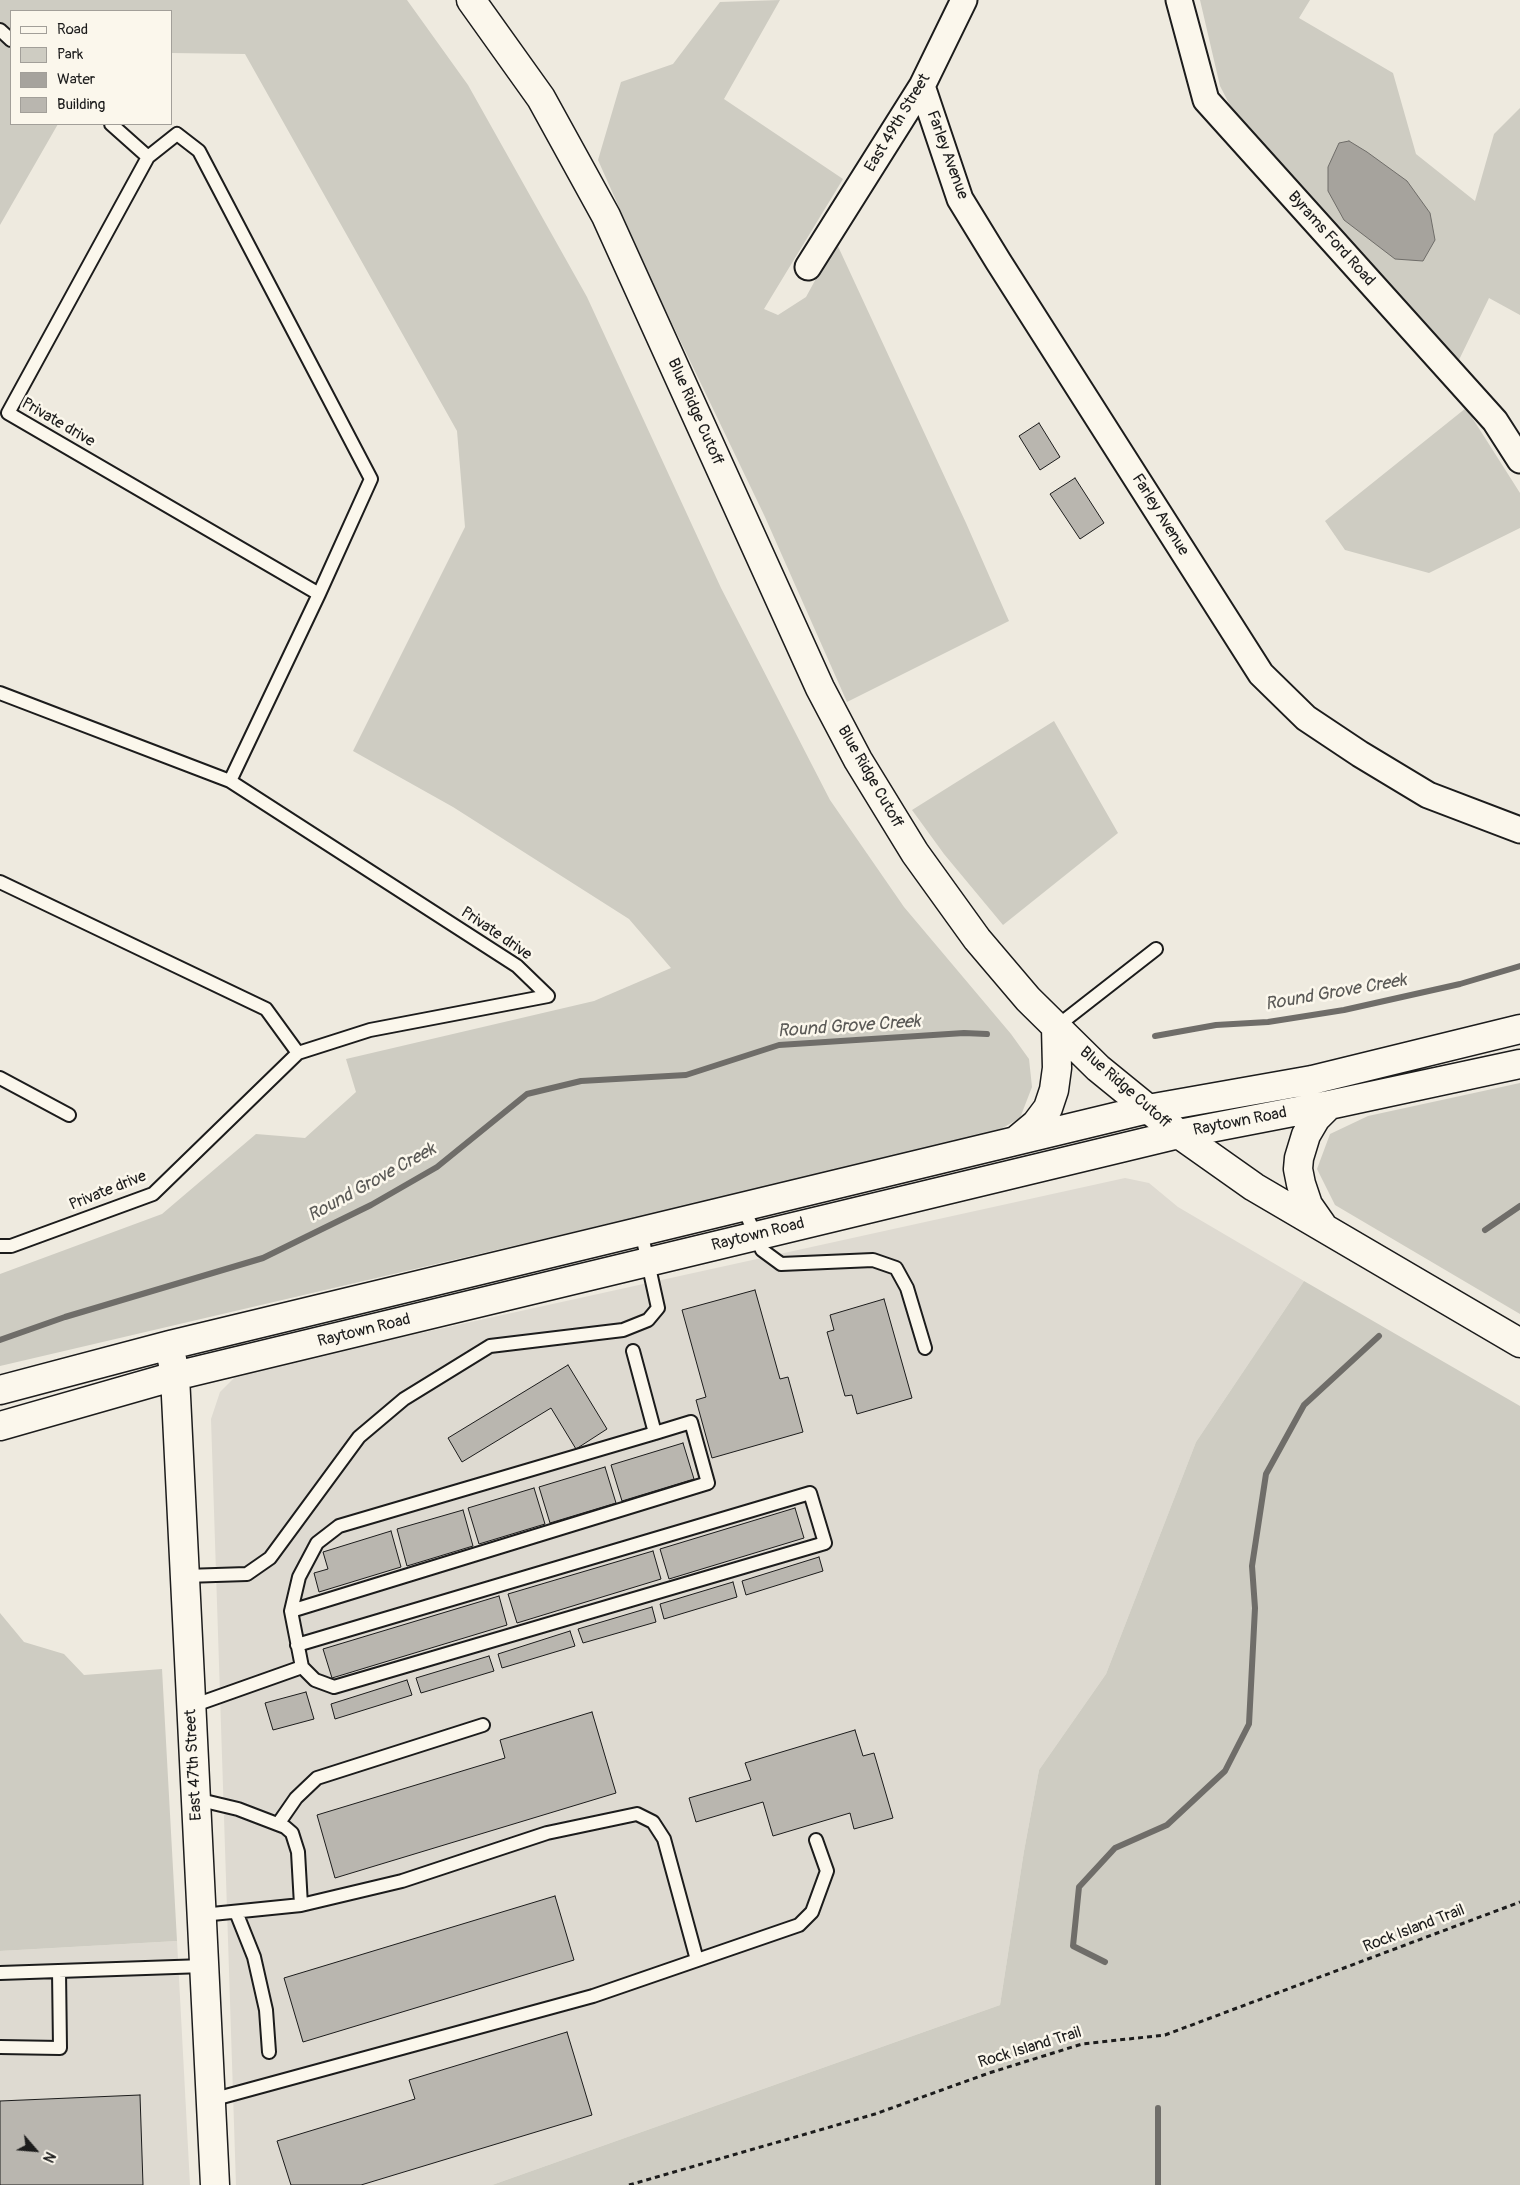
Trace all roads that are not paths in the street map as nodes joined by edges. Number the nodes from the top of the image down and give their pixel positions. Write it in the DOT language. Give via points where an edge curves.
graph roads {
  1 [pos="471,0"];
  2 [pos="964,0"];
  3 [pos="1179,0"];
  4 [pos="0,30"];
  5 [pos="10,39"];
  6 [pos="922,86"];
  7 [pos="112,125"];
  8 [pos="148,156"];
  9 [pos="808,267"];
  10 [pos="1520,460"];
  11 [pos="319,594"];
  12 [pos="0,693"];
  13 [pos="230,781"];
  14 [pos="1520,830"];
  15 [pos="0,882"];
  16 [pos="1156,949"];
  17 [pos="1056,1027"];
  18 [pos="1520,1029"];
  19 [pos="298,1053"];
  20 [pos="1520,1064"];
  21 [pos="0,1078"];
  22 [pos="1329,1105"];
  23 [pos="1148,1109"];
  24 [pos="69,1115"];
  25 [pos="1179,1134"];
  26 [pos="1017,1140"];
  27 [pos="743,1207"];
  28 [pos="1323,1226"];
  29 [pos="641,1231"];
  30 [pos="756,1236"];
  31 [pos="0,1246"];
  32 [pos="648,1262"];
  33 [pos="1520,1343"];
  34 [pos="170,1345"];
  35 [pos="925,1348"];
  36 [pos="633,1351"];
  37 [pos="175,1376"];
  38 [pos="0,1390"];
  39 [pos="0,1426"];
  40 [pos="655,1433"];
  41 [pos="185,1576"];
  42 [pos="291,1611"];
  43 [pos="297,1645"];
  44 [pos="302,1667"];
  45 [pos="192,1706"];
  46 [pos="483,1725"];
  47 [pos="196,1799"];
  48 [pos="278,1824"];
  49 [pos="816,1840"];
  50 [pos="301,1905"];
  51 [pos="236,1912"];
  52 [pos="202,1915"];
  53 [pos="697,1960"];
  54 [pos="204,1966"];
  55 [pos="59,1971"];
  56 [pos="0,1973"];
  57 [pos="0,2047"];
  58 [pos="269,2052"];
  59 [pos="211,2100"];
  60 [pos="215,2185"];
  1 -- 17 [label="main road, Blue Ridge Cutoff" via="541,98 606,216 820,688 858,760 915,853 977,940"];
  2 -- 6 [label="street, East 49th Street"];
  3 -- 10 [label="street, Byrams Ford Road" via="1206,100 1495,421"];
  4 -- 5 [label="lane"];
  6 -- 9 [label="street, East 49th Street"];
  6 -- 14 [label="street, Farley Avenue" via="960,198 1261,674 1306,718 1428,795"];
  7 -- 8 [label="lane"];
  8 -- 11 [label="lane, Private drive" via="177,134 199,150 371,478"];
  8 -- 11 [label="lane, Private drive" via="8,413"];
  11 -- 13 [label="lane, Private drive"];
  12 -- 13 [label="lane, Private drive"];
  13 -- 19 [label="lane, Private drive" via="517,966 548,996 370,1030"];
  15 -- 19 [label="lane" via="266,1009"];
  16 -- 17 [label="lane"];
  17 -- 23 [label="main road, Blue Ridge Cutoff" via="1098,1068"];
  17 -- 26 [label="main road" via="1057,1068 1048,1108 1036,1124"];
  18 -- 23 [label="main road, Raytown Road" via="1312,1080"];
  19 -- 31 [label="lane, Private drive" via="153,1194 11,1246"];
  20 -- 22 [label="main road, Raytown Road"];
  21 -- 24 [label="lane"];
  22 -- 25 [label="main road, Raytown Road"];
  22 -- 28 [label="main road" via="1306,1135 1298,1169 1308,1205"];
  23 -- 25 [label="main road, Blue Ridge Cutoff"];
  23 -- 26 [label="main road, Raytown Road"];
  25 -- 28 [label="main road, Blue Ridge Cutoff" via="1254,1187"];
  25 -- 30 [label="main road, Raytown Road"];
  26 -- 27 [label="main road, Raytown Road"];
  27 -- 29 [label="main road, Raytown Road"];
  27 -- 30 [label="lane"];
  28 -- 33 [label="main road, Blue Ridge Cutoff"];
  29 -- 32 [label="lane"];
  29 -- 34 [label="main road, Raytown Road"];
  30 -- 32 [label="main road, Raytown Road"];
  30 -- 35 [label="lane" via="762,1250 781,1264 873,1260 896,1268 907,1288"];
  32 -- 37 [label="main road, Raytown Road"];
  32 -- 41 [label="lane" via="658,1308 648,1320 623,1330 490,1346 404,1399 359,1437 270,1558 247,1574"];
  34 -- 37 [label="main road, East 47th Street"];
  34 -- 38 [label="main road, Raytown Road"];
  36 -- 40 [label="lane"];
  37 -- 39 [label="main road, Raytown Road"];
  37 -- 41 [label="main road, East 47th Street"];
  40 -- 42 [label="lane" via="339,1526 318,1543 300,1577"];
  40 -- 42 [label="lane" via="691,1422 708,1482"];
  41 -- 45 [label="main road, East 47th Street"];
  42 -- 43 [label="lane"];
  43 -- 44 [label="lane"];
  43 -- 44 [label="lane" via="810,1493 825,1543 334,1687 315,1680"];
  44 -- 45 [label="lane"];
  45 -- 47 [label="main road, East 47th Street"];
  46 -- 48 [label="lane" via="317,1778 296,1798"];
  47 -- 48 [label="lane" via="238,1809"];
  47 -- 52 [label="main road, East 47th Street"];
  48 -- 50 [label="lane" via="292,1834 298,1852"];
  49 -- 53 [label="lane" via="827,1871 812,1912 799,1925"];
  50 -- 51 [label="lane"];
  50 -- 53 [label="lane" via="402,1881 548,1833 637,1814 653,1822 664,1839"];
  51 -- 52 [label="lane"];
  51 -- 58 [label="lane" via="254,1957 266,2010"];
  52 -- 54 [label="main road, East 47th Street"];
  53 -- 59 [label="lane" via="584,1999"];
  54 -- 55 [label="lane"];
  54 -- 59 [label="main road, East 47th Street"];
  55 -- 56 [label="lane"];
  55 -- 57 [label="lane" via="60,2048"];
  59 -- 60 [label="main road, East 47th Street"];
}
